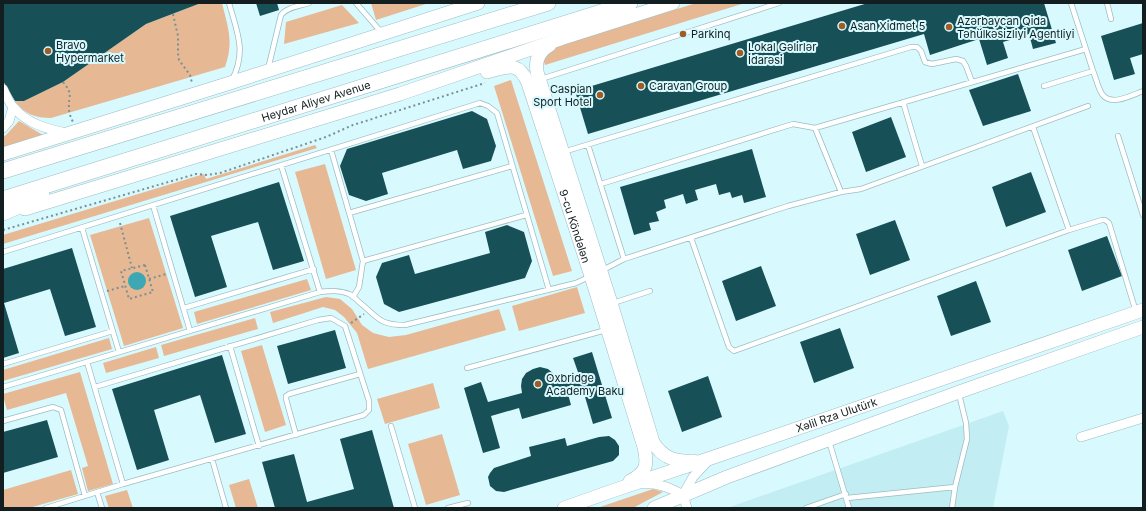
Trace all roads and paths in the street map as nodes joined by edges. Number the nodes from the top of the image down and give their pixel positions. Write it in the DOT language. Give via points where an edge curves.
graph roads {
  1 [pos="228,3"];
  2 [pos="309,3"];
  3 [pos="356,3"];
  4 [pos="478,3"];
  5 [pos="548,3"];
  6 [pos="630,3"];
  7 [pos="673,3"];
  8 [pos="779,3"];
  9 [pos="1071,3"];
  10 [pos="1107,3"];
  11 [pos="173,14"];
  12 [pos="1111,19"];
  13 [pos="383,34"];
  14 [pos="563,38"];
  15 [pos="1086,49"];
  16 [pos="268,70"];
  17 [pos="1093,71"];
  18 [pos="534,81"];
  19 [pos="63,82"];
  20 [pos="972,82"];
  21 [pos="230,83"];
  22 [pos="1044,86"];
  23 [pos="3,89"];
  24 [pos="1143,91"];
  25 [pos="195,94"];
  26 [pos="400,94"];
  27 [pos="904,102"];
  28 [pos="1088,106"];
  29 [pos="13,107"];
  30 [pos="1033,127"];
  31 [pos="3,128"];
  32 [pos="815,128"];
  33 [pos="71,132"];
  34 [pos="1118,136"];
  35 [pos="588,145"];
  36 [pos="331,150"];
  37 [pos="562,152"];
  38 [pos="3,154"];
  39 [pos="281,165"];
  40 [pos="512,166"];
  41 [pos="922,166"];
  42 [pos="108,167"];
  43 [pos="3,171"];
  44 [pos="601,184"];
  45 [pos="841,192"];
  46 [pos="3,199"];
  47 [pos="154,205"];
  48 [pos="3,213"];
  49 [pos="349,213"];
  50 [pos="526,215"];
  51 [pos="1143,215"];
  52 [pos="3,216"];
  53 [pos="118,216"];
  54 [pos="82,228"];
  55 [pos="1069,230"];
  56 [pos="691,238"];
  57 [pos="3,252"];
  58 [pos="624,260"];
  59 [pos="363,261"];
  60 [pos="132,268"];
  61 [pos="314,269"];
  62 [pos="173,272"];
  63 [pos="596,273"];
  64 [pos="149,279"];
  65 [pos="125,286"];
  66 [pos="549,290"];
  67 [pos="650,291"];
  68 [pos="101,292"];
  69 [pos="320,292"];
  70 [pos="353,297"];
  71 [pos="611,303"];
  72 [pos="184,308"];
  73 [pos="369,311"];
  74 [pos="1140,311"];
  75 [pos="1109,321"];
  76 [pos="345,326"];
  77 [pos="1143,327"];
  78 [pos="608,329"];
  79 [pos="113,330"];
  80 [pos="190,331"];
  81 [pos="1115,336"];
  82 [pos="230,346"];
  83 [pos="119,352"];
  84 [pos="87,362"];
  85 [pos="3,364"];
  86 [pos="467,368"];
  87 [pos="360,374"];
  88 [pos="3,387"];
  89 [pos="95,387"];
  90 [pos="959,392"];
  91 [pos="1143,418"];
  92 [pos="3,421"];
  93 [pos="391,426"];
  94 [pos="296,435"];
  95 [pos="1081,437"];
  96 [pos="829,441"];
  97 [pos="259,446"];
  98 [pos="711,458"];
  99 [pos="212,459"];
  100 [pos="123,484"];
  101 [pos="955,487"];
  102 [pos="615,490"];
  103 [pos="97,492"];
  104 [pos="683,495"];
  105 [pos="85,496"];
  106 [pos="846,496"];
  107 [pos="468,503"];
  108 [pos="46,508"];
  109 [pos="102,508"];
  110 [pos="226,508"];
  111 [pos="415,508"];
  112 [pos="448,508"];
  113 [pos="564,508"];
  114 [pos="654,508"];
  115 [pos="686,508"];
  116 [pos="806,508"];
  117 [pos="849,508"];
  118 [pos="952,508"];
  1 -- 21 [label="lane" via="240,50 236,71"];
  2 -- 16 [label="lane" via="281,15"];
  3 -- 13 [label="lane"];
  4 -- 13 [label="main road"];
  5 -- 43 [label="highway"];
  6 -- 42 [label="highway, Heydar Aliyev Avenue"];
  7 -- 14 [label="main road"];
  8 -- 18 [label="lane"];
  9 -- 15 [label="lane"];
  10 -- 12 [label="lane"];
  11 -- 25 [label="path" via="178,36 179,60 190,74"];
  13 -- 16 [label="main road"];
  14 -- 18 [label="main road, 9-cu Köndələn" via="545,48 538,56"];
  14 -- 26 [label="main road"];
  15 -- 17 [label="lane"];
  15 -- 20 [label="lane"];
  16 -- 21 [label="main road"];
  17 -- 22 [label="lane"];
  17 -- 24 [label="lane" via="1103,95 1110,100 1119,100"];
  18 -- 26 [label="main road, 9-cu Köndələn" via="521,70 509,67"];
  18 -- 37 [label="main road, 9-cu Köndələn"];
  18 -- 63 [label="main road, 9-cu Köndələn"];
  19 -- 33 [label="path" via="71,95"];
  20 -- 27 [label="lane"];
  20 -- 35 [label="lane" via="964,61 956,59 932,64 925,62 921,51 911,47"];
  21 -- 25 [label="main road"];
  23 -- 29 [label="street"];
  25 -- 33 [label="main road"];
  26 -- 52 [label="main road"];
  27 -- 32 [label="lane"];
  27 -- 41 [label="lane"];
  28 -- 30 [label="lane"];
  29 -- 31 [label="street" via="9,121"];
  29 -- 33 [label="street" via="33,123 51,130"];
  30 -- 41 [label="lane"];
  30 -- 55 [label="lane"];
  32 -- 44 [label="lane" via="793,124"];
  32 -- 45 [label="lane"];
  33 -- 38 [label="main road"];
  34 -- 51 [label="lane"];
  35 -- 37 [label="lane"];
  35 -- 44 [label="lane"];
  36 -- 39 [label="lane"];
  36 -- 40 [label="lane" via="480,103 497,114"];
  36 -- 49 [label="lane"];
  37 -- 63 [label="main road, 9-cu Köndələn"];
  39 -- 47 [label="lane"];
  39 -- 61 [label="lane"];
  40 -- 49 [label="lane"];
  40 -- 50 [label="lane"];
  41 -- 45 [label="lane" via="861,189"];
  42 -- 46 [label="highway, Heydar Aliyev Avenue"];
  42 -- 48 [label="highway"];
  44 -- 58 [label="lane"];
  45 -- 56 [label="lane" via="788,206"];
  47 -- 53 [label="lane"];
  47 -- 62 [label="lane"];
  49 -- 59 [label="lane"];
  50 -- 59 [label="lane"];
  50 -- 66 [label="lane"];
  53 -- 54 [label="lane"];
  53 -- 60 [label="path"];
  54 -- 57 [label="lane"];
  54 -- 68 [label="lane"];
  55 -- 56 [label="lane" via="734,351 729,347"];
  55 -- 74 [label="lane" via="1102,220 1109,222"];
  56 -- 58 [label="lane"];
  58 -- 63 [label="lane"];
  59 -- 70 [label="lane" via="359,287"];
  60 -- 64 [label="path" via="145,264"];
  60 -- 65 [label="path" via="121,271"];
  61 -- 69 [label="lane"];
  61 -- 72 [label="lane"];
  62 -- 64 [label="path"];
  62 -- 72 [label="lane"];
  63 -- 66 [label="lane" via="576,283"];
  63 -- 71 [label="main road, 9-cu Köndələn"];
  63 -- 78 [label="main road, 9-cu Köndələn"];
  64 -- 65 [label="path" via="153,292 147,294 129,299"];
  65 -- 68 [label="path"];
  66 -- 73 [label="lane" via="405,325 390,325 377,319"];
  67 -- 71 [label="lane"];
  68 -- 79 [label="lane"];
  69 -- 70 [label="lane" via="335,291"];
  69 -- 80 [label="lane"];
  70 -- 73 [label="lane"];
  71 -- 98 [label="main road, 9-cu Köndələn" via="656,447 664,456 678,460 695,461"];
  72 -- 80 [label="lane"];
  73 -- 76 [label="path"];
  74 -- 75 [label="main road, Xəlil Rza Ulutürk"];
  75 -- 81 [label="main road"];
  75 -- 98 [label="main road, Xəlil Rza Ulutürk"];
  76 -- 82 [label="lane" via="331,318 318,320"];
  76 -- 87 [label="lane"];
  77 -- 81 [label="main road, Xəlil Rza Ulutürk"];
  78 -- 86 [label="lane"];
  78 -- 102 [label="main road, 9-cu Köndələn" via="646,457 646,465 640,475"];
  79 -- 83 [label="lane"];
  79 -- 85 [label="lane"];
  80 -- 83 [label="lane"];
  81 -- 90 [label="main road, Xəlil Rza Ulutürk"];
  82 -- 89 [label="lane"];
  82 -- 97 [label="lane"];
  83 -- 84 [label="lane"];
  84 -- 88 [label="lane"];
  84 -- 89 [label="lane"];
  87 -- 94 [label="lane" via="369,410 364,416"];
  87 -- 94 [label="lane" via="286,396"];
  89 -- 100 [label="lane"];
  90 -- 96 [label="main road, Xəlil Rza Ulutürk"];
  90 -- 101 [label="lane" via="966,423 966,439"];
  91 -- 95 [label="street"];
  92 -- 105 [label="lane" via="53,407 61,410"];
  93 -- 111 [label="lane"];
  94 -- 97 [label="lane"];
  96 -- 104 [label="main road, Xəlil Rza Ulutürk"];
  96 -- 106 [label="lane"];
  97 -- 99 [label="lane"];
  98 -- 102 [label="main road, Xəlil Rza Ulutürk"];
  98 -- 104 [label="street" via="697,471"];
  99 -- 100 [label="lane"];
  99 -- 110 [label="lane"];
  100 -- 103 [label="lane"];
  101 -- 106 [label="lane"];
  101 -- 118 [label="lane"];
  102 -- 104 [label="street" via="640,484 656,484"];
  102 -- 113 [label="main road, Xəlil Rza Ulutürk"];
  103 -- 105 [label="lane"];
  103 -- 109 [label="lane"];
  104 -- 114 [label="main road"];
  104 -- 115 [label="street"];
  105 -- 108 [label="lane"];
  106 -- 116 [label="lane"];
  106 -- 117 [label="lane"];
  107 -- 112 [label="lane"];
}
